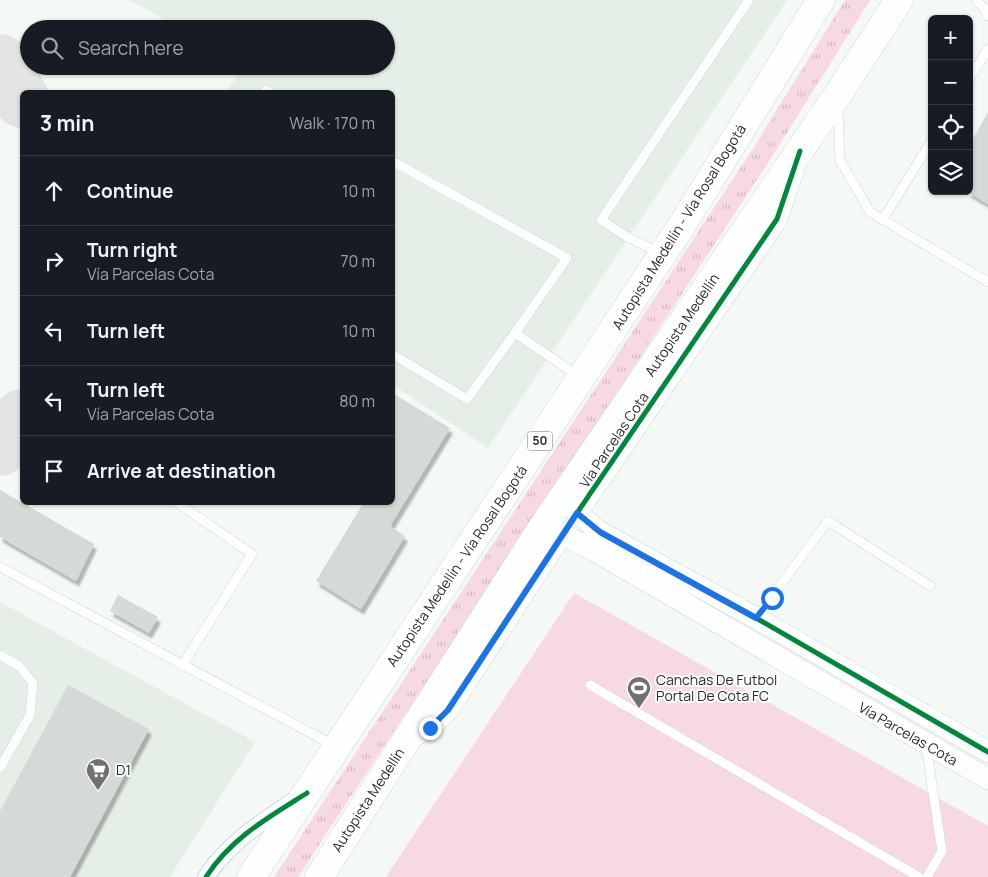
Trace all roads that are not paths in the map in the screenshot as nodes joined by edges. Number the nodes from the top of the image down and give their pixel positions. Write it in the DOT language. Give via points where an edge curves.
graph roads {
  1 [pos="749,0"];
  2 [pos="821,0"];
  3 [pos="899,0"];
  4 [pos="976,0"];
  5 [pos="988,16"];
  6 [pos="988,49"];
  7 [pos="973,73"];
  8 [pos="838,96"];
  9 [pos="928,146"];
  10 [pos="800,151"];
  11 [pos="395,163"];
  12 [pos="883,219"];
  13 [pos="663,255"];
  14 [pos="988,282"];
  15 [pos="515,333"];
  16 [pos="395,356"];
  17 [pos="582,378"];
  18 [pos="180,505"];
  19 [pos="577,513"];
  20 [pos="562,534"];
  21 [pos="0,567"];
  22 [pos="930,586"];
  23 [pos="756,618"];
  24 [pos="0,655"];
  25 [pos="182,666"];
  26 [pos="590,685"];
  27 [pos="406,741"];
  28 [pos="926,744"];
  29 [pos="336,747"];
  30 [pos="988,752"];
  31 [pos="0,768"];
  32 [pos="988,779"];
  33 [pos="307,793"];
  34 [pos="206,877"];
  35 [pos="251,877"];
  36 [pos="319,877"];
  37 [pos="919,877"];
  38 [pos="927,877"];
  1 -- 13 [label="lane" via="600,220"];
  2 -- 13 [label="highway, Autopista Medellín - Vía Rosal Bogotá / 50"];
  3 -- 8 [label="highway, Autopista Medellín"];
  4 -- 5 [label="lane"];
  6 -- 7 [label="lane"];
  8 -- 10 [label="highway, Autopista Medellín"];
  8 -- 12 [label="lane" via="840,160 870,212"];
  9 -- 12 [label="lane"];
  10 -- 19 [label="street, Vía Parcelas Cota" via="777,219"];
  10 -- 27 [label="highway, Autopista Medellín" via="540,531"];
  11 -- 15 [label="lane" via="567,258"];
  12 -- 14 [label="lane"];
  13 -- 17 [label="highway, Autopista Medellín - Vía Rosal Bogotá / 50"];
  15 -- 16 [label="lane" via="467,399"];
  15 -- 17 [label="lane"];
  17 -- 29 [label="highway, Autopista Medellín - Vía Rosal Bogotá / 50"];
  18 -- 25 [label="lane" via="252,554"];
  19 -- 20 [label="street"];
  19 -- 23 [label="street, Vía Parcelas Cota" via="600,532"];
  20 -- 27 [label="street" via="448,710 430,728"];
  20 -- 28 [label="street, Vía Parcelas Cota"];
  21 -- 25 [label="lane"];
  22 -- 23 [label="lane" via="828,522"];
  23 -- 30 [label="street, Vía Parcelas Cota"];
  24 -- 31 [label="lane" via="19,666 33,683 30,715"];
  25 -- 29 [label="lane"];
  26 -- 37 [label="lane"];
  27 -- 36 [label="highway, Autopista Medellín"];
  28 -- 32 [label="street, Vía Parcelas Cota"];
  28 -- 38 [label="lane" via="942,851"];
  29 -- 33 [label="highway, Autopista Medellín - Vía Rosal Bogotá / 50"];
  33 -- 34 [label="street" via="243,834 218,858"];
  33 -- 35 [label="highway, Autopista Medellín - Vía Rosal Bogotá / 50"];
}
